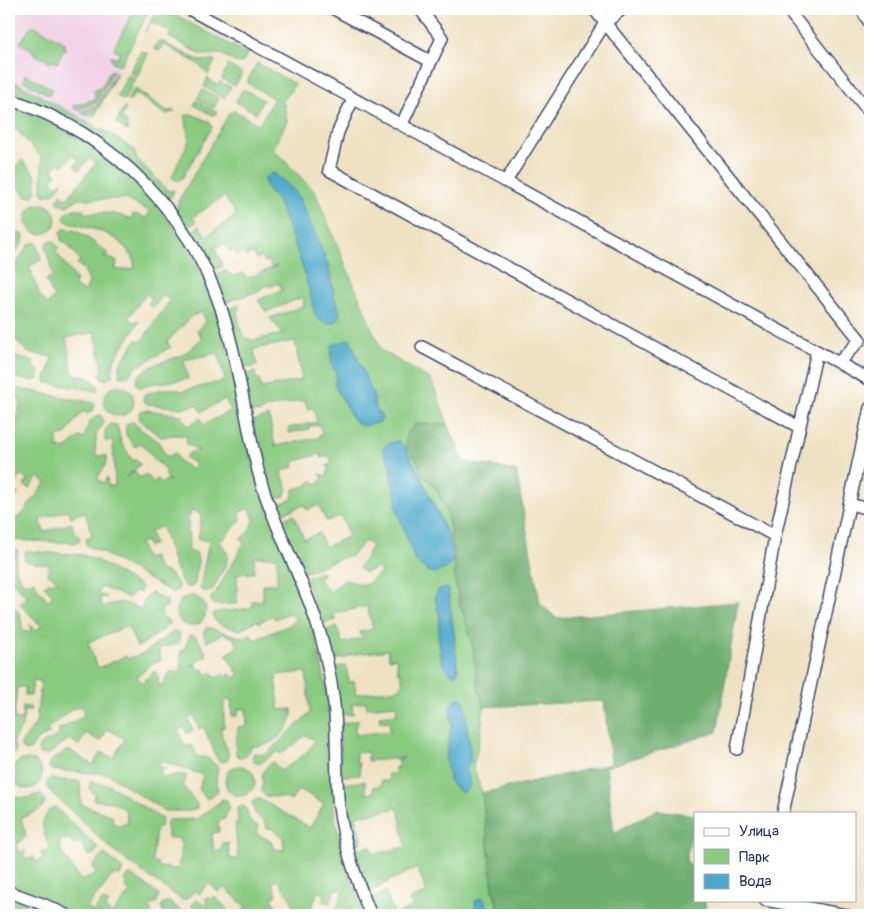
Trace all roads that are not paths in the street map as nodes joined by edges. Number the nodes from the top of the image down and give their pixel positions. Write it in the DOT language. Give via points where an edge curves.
graph roads {
  1 [pos="189,9"];
  2 [pos="334,9"];
  3 [pos="420,9"];
  4 [pos="594,9"];
  5 [pos="622,9"];
  6 [pos="787,9"];
  7 [pos="861,9"];
  8 [pos="605,23"];
  9 [pos="870,23"];
  10 [pos="430,62"];
  11 [pos="9,99"];
  12 [pos="353,99"];
  13 [pos="870,113"];
  14 [pos="402,124"];
  15 [pos="506,181"];
  16 [pos="422,347"];
  17 [pos="816,351"];
  18 [pos="839,362"];
  19 [pos="870,380"];
  20 [pos="870,408"];
  21 [pos="799,427"];
  22 [pos="849,504"];
  23 [pos="870,509"];
  24 [pos="775,536"];
  25 [pos="737,749"];
  26 [pos="783,812"];
  27 [pos="9,892"];
  28 [pos="776,902"];
  29 [pos="66,915"];
  30 [pos="371,915"];
  31 [pos="846,915"];
  1 -- 12 [label="street"];
  2 -- 10 [label="street"];
  3 -- 10 [label="street" via="442,38"];
  4 -- 8 [label="street"];
  5 -- 8 [label="street"];
  6 -- 13 [label="street"];
  7 -- 9 [label="street"];
  8 -- 15 [label="street"];
  8 -- 18 [label="street" via="860,340"];
  10 -- 14 [label="street"];
  11 -- 30 [label="street" via="68,124 130,168 171,213 208,275 222,308 232,346 262,484 305,587 323,642 334,711 342,829"];
  12 -- 14 [label="street"];
  12 -- 21 [label="street" via="338,132 329,170"];
  14 -- 15 [label="street"];
  15 -- 17 [label="street"];
  16 -- 24 [label="street"];
  17 -- 18 [label="street"];
  17 -- 21 [label="street"];
  18 -- 19 [label="street"];
  20 -- 22 [label="street"];
  21 -- 24 [label="street"];
  22 -- 23 [label="street"];
  22 -- 26 [label="street"];
  24 -- 25 [label="street"];
  27 -- 29 [label="street"];
  28 -- 31 [label="street"];
}
